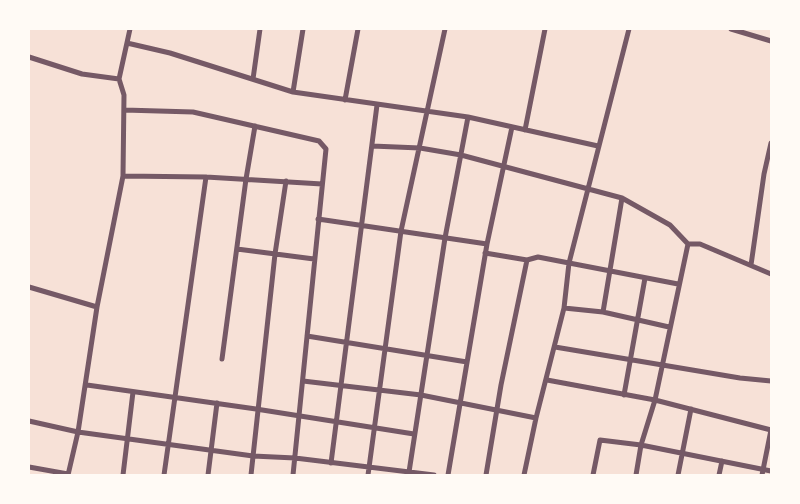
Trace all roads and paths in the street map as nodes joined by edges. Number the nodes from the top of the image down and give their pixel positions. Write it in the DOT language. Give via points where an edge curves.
graph roads {
  1 [pos="130,29"];
  2 [pos="260,29"];
  3 [pos="303,29"];
  4 [pos="358,29"];
  5 [pos="445,29"];
  6 [pos="546,29"];
  7 [pos="629,29"];
  8 [pos="731,29"];
  9 [pos="771,41"];
  10 [pos="127,43"];
  11 [pos="29,58"];
  12 [pos="119,79"];
  13 [pos="253,79"];
  14 [pos="293,92"];
  15 [pos="345,100"];
  16 [pos="377,105"];
  17 [pos="124,110"];
  18 [pos="428,111"];
  19 [pos="468,117"];
  20 [pos="255,126"];
  21 [pos="512,127"];
  22 [pos="525,130"];
  23 [pos="771,144"];
  24 [pos="372,146"];
  25 [pos="598,146"];
  26 [pos="420,148"];
  27 [pos="461,155"];
  28 [pos="504,165"];
  29 [pos="764,174"];
  30 [pos="771,175"];
  31 [pos="123,176"];
  32 [pos="206,177"];
  33 [pos="246,179"];
  34 [pos="286,181"];
  35 [pos="322,184"];
  36 [pos="588,188"];
  37 [pos="622,198"];
  38 [pos="318,219"];
  39 [pos="362,226"];
  40 [pos="401,231"];
  41 [pos="445,238"];
  42 [pos="487,244"];
  43 [pos="688,244"];
  44 [pos="237,249"];
  45 [pos="485,253"];
  46 [pos="275,254"];
  47 [pos="314,259"];
  48 [pos="528,260"];
  49 [pos="569,263"];
  50 [pos="751,265"];
  51 [pos="610,270"];
  52 [pos="771,274"];
  53 [pos="645,278"];
  54 [pos="678,284"];
  55 [pos="29,287"];
  56 [pos="97,307"];
  57 [pos="564,308"];
  58 [pos="603,312"];
  59 [pos="638,320"];
  60 [pos="669,327"];
  61 [pos="307,336"];
  62 [pos="347,344"];
  63 [pos="554,347"];
  64 [pos="384,348"];
  65 [pos="426,356"];
  66 [pos="222,359"];
  67 [pos="630,360"];
  68 [pos="467,362"];
  69 [pos="662,365"];
  70 [pos="547,380"];
  71 [pos="303,381"];
  72 [pos="771,381"];
  73 [pos="342,384"];
  74 [pos="87,385"];
  75 [pos="378,390"];
  76 [pos="133,392"];
  77 [pos="421,395"];
  78 [pos="624,395"];
  79 [pos="175,398"];
  80 [pos="655,400"];
  81 [pos="217,403"];
  82 [pos="461,403"];
  83 [pos="256,408"];
  84 [pos="497,410"];
  85 [pos="691,410"];
  86 [pos="300,416"];
  87 [pos="536,418"];
  88 [pos="29,421"];
  89 [pos="337,422"];
  90 [pos="373,428"];
  91 [pos="771,430"];
  92 [pos="78,432"];
  93 [pos="414,434"];
  94 [pos="128,438"];
  95 [pos="169,444"];
  96 [pos="641,445"];
  97 [pos="211,450"];
  98 [pos="682,453"];
  99 [pos="253,456"];
  100 [pos="296,458"];
  101 [pos="722,462"];
  102 [pos="332,463"];
  103 [pos="29,466"];
  104 [pos="369,467"];
  105 [pos="771,471"];
  106 [pos="409,472"];
  107 [pos="762,472"];
  108 [pos="68,475"];
  109 [pos="123,475"];
  110 [pos="164,475"];
  111 [pos="208,475"];
  112 [pos="251,475"];
  113 [pos="293,475"];
  114 [pos="368,475"];
  115 [pos="434,475"];
  116 [pos="448,475"];
  117 [pos="486,475"];
  118 [pos="524,475"];
  119 [pos="593,475"];
  120 [pos="636,475"];
  121 [pos="678,475"];
  122 [pos="719,475"];
  1 -- 10 [label="street"];
  2 -- 13 [label="street"];
  3 -- 14 [label="street"];
  4 -- 15 [label="street"];
  5 -- 18 [label="street"];
  6 -- 22 [label="street"];
  7 -- 25 [label="street"];
  8 -- 9 [label="street"];
  10 -- 12 [label="street"];
  10 -- 13 [label="street"];
  11 -- 12 [label="street" via="82,74"];
  12 -- 17 [label="street"];
  13 -- 14 [label="street"];
  14 -- 15 [label="street"];
  15 -- 16 [label="street"];
  16 -- 18 [label="street"];
  16 -- 24 [label="street"];
  17 -- 20 [label="street" via="193,112"];
  17 -- 31 [label="street"];
  18 -- 19 [label="street"];
  18 -- 26 [label="street"];
  19 -- 21 [label="street"];
  19 -- 27 [label="street"];
  20 -- 33 [label="street"];
  20 -- 35 [label="street" via="319,141 326,149"];
  21 -- 22 [label="street"];
  21 -- 28 [label="street"];
  22 -- 25 [label="street"];
  23 -- 29 [label="street"];
  24 -- 26 [label="street"];
  24 -- 39 [label="street"];
  25 -- 36 [label="street"];
  26 -- 27 [label="street"];
  26 -- 40 [label="street"];
  27 -- 28 [label="street"];
  27 -- 41 [label="street"];
  28 -- 36 [label="street"];
  28 -- 42 [label="street"];
  29 -- 30 [label="street"];
  29 -- 50 [label="street"];
  31 -- 32 [label="street"];
  31 -- 56 [label="street"];
  32 -- 33 [label="street"];
  32 -- 79 [label="street"];
  33 -- 34 [label="street"];
  33 -- 44 [label="street"];
  34 -- 35 [label="street"];
  34 -- 46 [label="street"];
  35 -- 38 [label="street"];
  36 -- 37 [label="street"];
  36 -- 49 [label="street"];
  37 -- 43 [label="street" via="670,225"];
  37 -- 51 [label="street"];
  38 -- 39 [label="street"];
  38 -- 47 [label="street"];
  39 -- 40 [label="street"];
  39 -- 62 [label="street"];
  40 -- 41 [label="street"];
  40 -- 64 [label="street"];
  41 -- 42 [label="street"];
  41 -- 65 [label="street"];
  42 -- 45 [label="street"];
  43 -- 50 [label="street" via="700,244"];
  43 -- 54 [label="street"];
  44 -- 46 [label="street"];
  44 -- 66 [label="street"];
  45 -- 48 [label="street"];
  45 -- 68 [label="street"];
  46 -- 47 [label="street"];
  46 -- 83 [label="street"];
  47 -- 61 [label="street"];
  48 -- 49 [label="street" via="538,257"];
  48 -- 84 [label="street"];
  49 -- 51 [label="street"];
  49 -- 57 [label="street"];
  50 -- 52 [label="street"];
  51 -- 53 [label="street"];
  51 -- 58 [label="street"];
  53 -- 54 [label="street"];
  53 -- 59 [label="street"];
  54 -- 60 [label="street"];
  55 -- 56 [label="street"];
  56 -- 74 [label="street"];
  57 -- 58 [label="street"];
  57 -- 63 [label="street"];
  58 -- 59 [label="street"];
  59 -- 60 [label="street"];
  59 -- 67 [label="street"];
  60 -- 69 [label="street"];
  61 -- 62 [label="street"];
  61 -- 71 [label="street"];
  62 -- 64 [label="street"];
  62 -- 73 [label="street"];
  63 -- 67 [label="street"];
  63 -- 70 [label="street"];
  64 -- 65 [label="street"];
  64 -- 75 [label="street"];
  65 -- 68 [label="street"];
  65 -- 77 [label="street"];
  67 -- 69 [label="street"];
  67 -- 78 [label="street"];
  68 -- 82 [label="street"];
  69 -- 72 [label="street"];
  69 -- 80 [label="street"];
  70 -- 78 [label="street"];
  70 -- 87 [label="street"];
  71 -- 73 [label="street"];
  71 -- 86 [label="street"];
  73 -- 75 [label="street"];
  73 -- 89 [label="street"];
  74 -- 76 [label="street"];
  74 -- 92 [label="street"];
  75 -- 77 [label="street"];
  75 -- 90 [label="street"];
  76 -- 79 [label="street"];
  76 -- 94 [label="street"];
  77 -- 82 [label="street"];
  77 -- 93 [label="street"];
  78 -- 80 [label="street"];
  79 -- 81 [label="street"];
  79 -- 95 [label="street"];
  80 -- 85 [label="street"];
  80 -- 96 [label="street"];
  81 -- 83 [label="street"];
  81 -- 97 [label="street"];
  82 -- 84 [label="street"];
  82 -- 116 [label="street"];
  83 -- 86 [label="street"];
  83 -- 99 [label="street"];
  84 -- 87 [label="street"];
  84 -- 117 [label="street"];
  85 -- 91 [label="street"];
  85 -- 98 [label="street"];
  86 -- 89 [label="street"];
  86 -- 100 [label="street"];
  87 -- 118 [label="street"];
  88 -- 92 [label="street"];
  89 -- 90 [label="street"];
  89 -- 102 [label="street"];
  90 -- 93 [label="street"];
  90 -- 104 [label="street"];
  91 -- 107 [label="street"];
  92 -- 94 [label="street"];
  92 -- 108 [label="street"];
  93 -- 106 [label="street"];
  94 -- 95 [label="street"];
  94 -- 109 [label="street"];
  95 -- 97 [label="street"];
  95 -- 110 [label="street"];
  96 -- 98 [label="street"];
  96 -- 119 [label="street" via="600,440"];
  96 -- 120 [label="street"];
  97 -- 99 [label="street"];
  97 -- 111 [label="street"];
  98 -- 101 [label="street"];
  98 -- 121 [label="street"];
  99 -- 100 [label="street"];
  99 -- 112 [label="street"];
  100 -- 102 [label="street"];
  100 -- 113 [label="street"];
  101 -- 107 [label="street"];
  101 -- 122 [label="street"];
  102 -- 104 [label="street"];
  103 -- 108 [label="street"];
  104 -- 106 [label="street"];
  104 -- 114 [label="street"];
  105 -- 107 [label="street"];
  106 -- 115 [label="street"];
}
